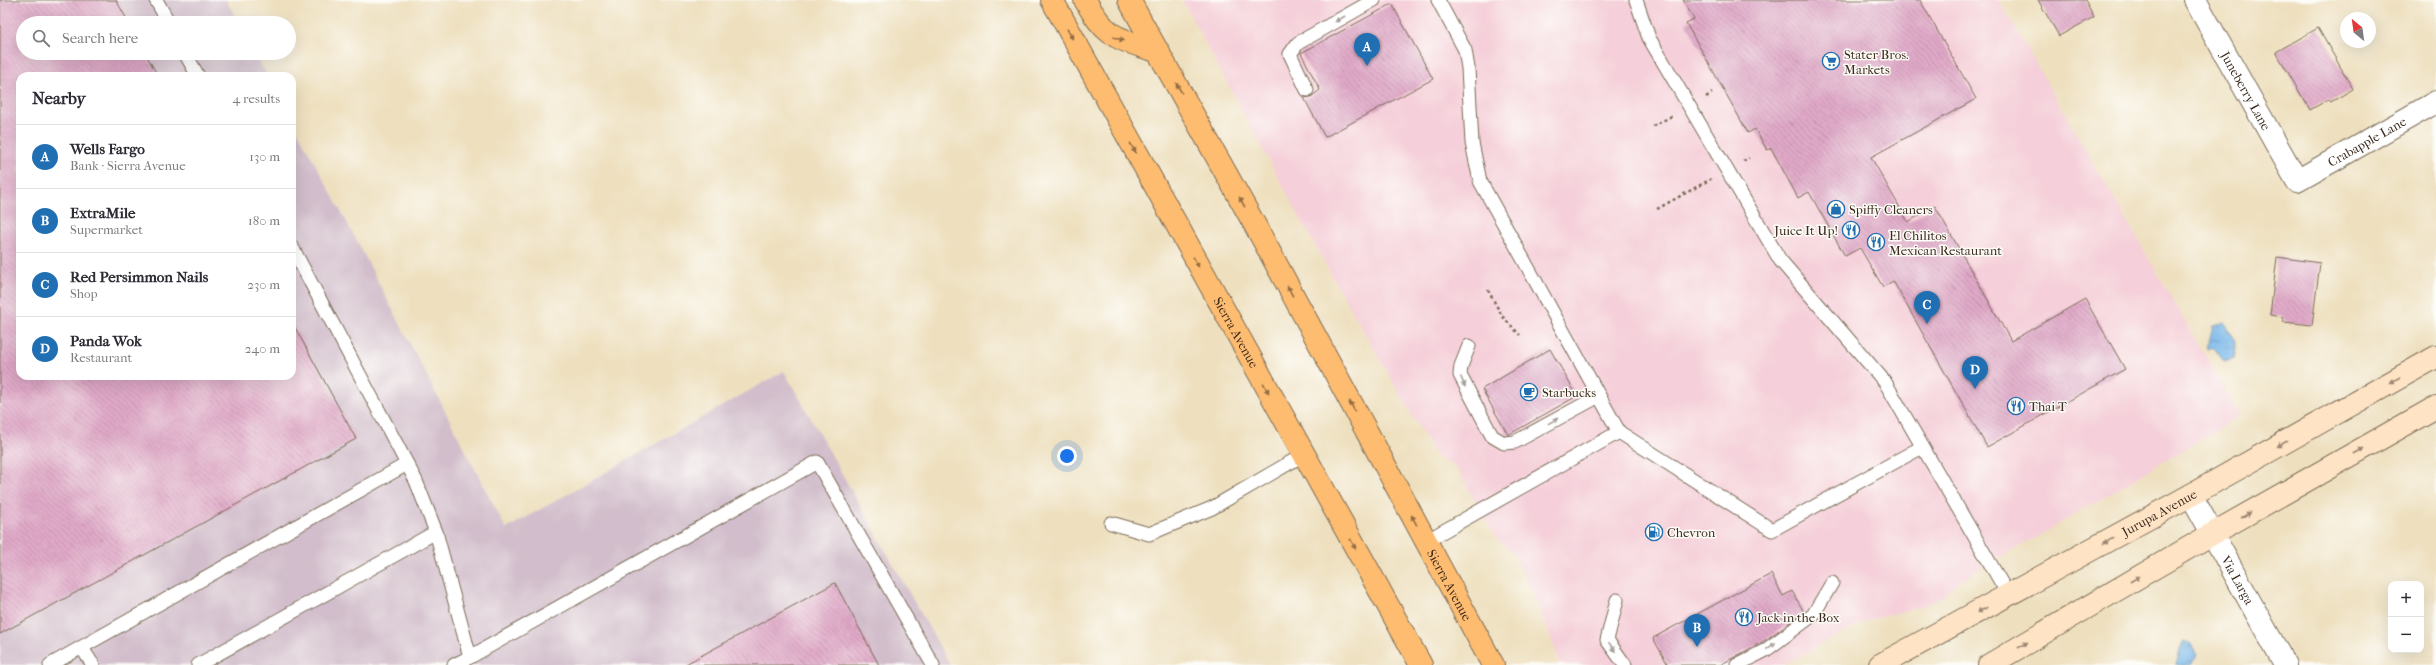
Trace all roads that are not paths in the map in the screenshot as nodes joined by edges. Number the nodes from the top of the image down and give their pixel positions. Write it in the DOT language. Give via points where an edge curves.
graph roads {
  1 [pos="156,0"];
  2 [pos="1052,0"];
  3 [pos="1085,0"];
  4 [pos="1129,0"];
  5 [pos="1374,0"];
  6 [pos="1438,0"];
  7 [pos="1636,0"];
  8 [pos="2195,0"];
  9 [pos="165,16"];
  10 [pos="1159,52"];
  11 [pos="189,60"];
  12 [pos="196,72"];
  13 [pos="1307,90"];
  14 [pos="2436,102"];
  15 [pos="2297,180"];
  16 [pos="296,255"];
  17 [pos="1469,346"];
  18 [pos="2436,357"];
  19 [pos="1599,396"];
  20 [pos="2436,407"];
  21 [pos="1619,432"];
  22 [pos="1922,447"];
  23 [pos="1303,455"];
  24 [pos="407,464"];
  25 [pos="2192,495"];
  26 [pos="1111,523"];
  27 [pos="436,532"];
  28 [pos="2212,534"];
  29 [pos="1426,541"];
  30 [pos="1832,583"];
  31 [pos="2009,596"];
  32 [pos="1617,600"];
  33 [pos="82,648"];
  34 [pos="470,657"];
  35 [pos="50,665"];
  36 [pos="93,665"];
  37 [pos="198,665"];
  38 [pos="454,665"];
  39 [pos="933,665"];
  40 [pos="1421,665"];
  41 [pos="1493,665"];
  42 [pos="1625,665"];
  43 [pos="1737,665"];
  44 [pos="1880,665"];
  45 [pos="1989,665"];
  46 [pos="2285,665"];
  1 -- 9 [label="lane"];
  2 -- 23 [label="main road, Sierra Avenue, one-way"];
  3 -- 10 [label="main road, one-way" via="1096,19 1113,36"];
  4 -- 10 [label="main road, Sierra Avenue"];
  5 -- 13 [label="lane, one-way" via="1292,49 1290,54"];
  6 -- 19 [label="lane" via="1465,50 1472,143 1480,181"];
  7 -- 22 [label="lane" via="1649,38 1780,260 1885,382"];
  8 -- 15 [label="street, Juneberry Lane"];
  29 -- 10 [label="main road, Sierra Avenue, one-way"];
  11 -- 12 [label="lane"];
  14 -- 15 [label="street, Crabapple Lane"];
  16 -- 24 [label="lane"];
  17 -- 19 [label="lane, one-way" via="1460,366 1460,375 1492,436 1504,443 1515,442"];
  18 -- 25 [label="main road, Jurupa Avenue, one-way"];
  19 -- 21 [label="lane"];
  28 -- 20 [label="main road, one-way"];
  21 -- 22 [label="lane" via="1772,530"];
  21 -- 29 [label="lane"];
  22 -- 31 [label="lane"];
  23 -- 26 [label="lane" via="1212,508 1149,534"];
  23 -- 40 [label="main road, Sierra Avenue, one-way"];
  24 -- 27 [label="lane"];
  24 -- 33 [label="lane"];
  25 -- 28 [label="street, Via Larga"];
  25 -- 31 [label="main road, Jurupa Avenue, one-way"];
  27 -- 34 [label="lane"];
  27 -- 37 [label="lane"];
  45 -- 28 [label="main road, one-way"];
  28 -- 46 [label="street, Via Larga"];
  29 -- 41 [label="main road, Sierra Avenue"];
  43 -- 30 [label="lane, one-way" via="1766,650 1813,615"];
  31 -- 44 [label="main road, Jurupa Avenue, one-way"];
  32 -- 42 [label="lane, one-way" via="1607,640"];
  33 -- 35 [label="lane"];
  33 -- 36 [label="lane"];
  34 -- 38 [label="lane"];
  34 -- 39 [label="lane" via="817,462"];
}
